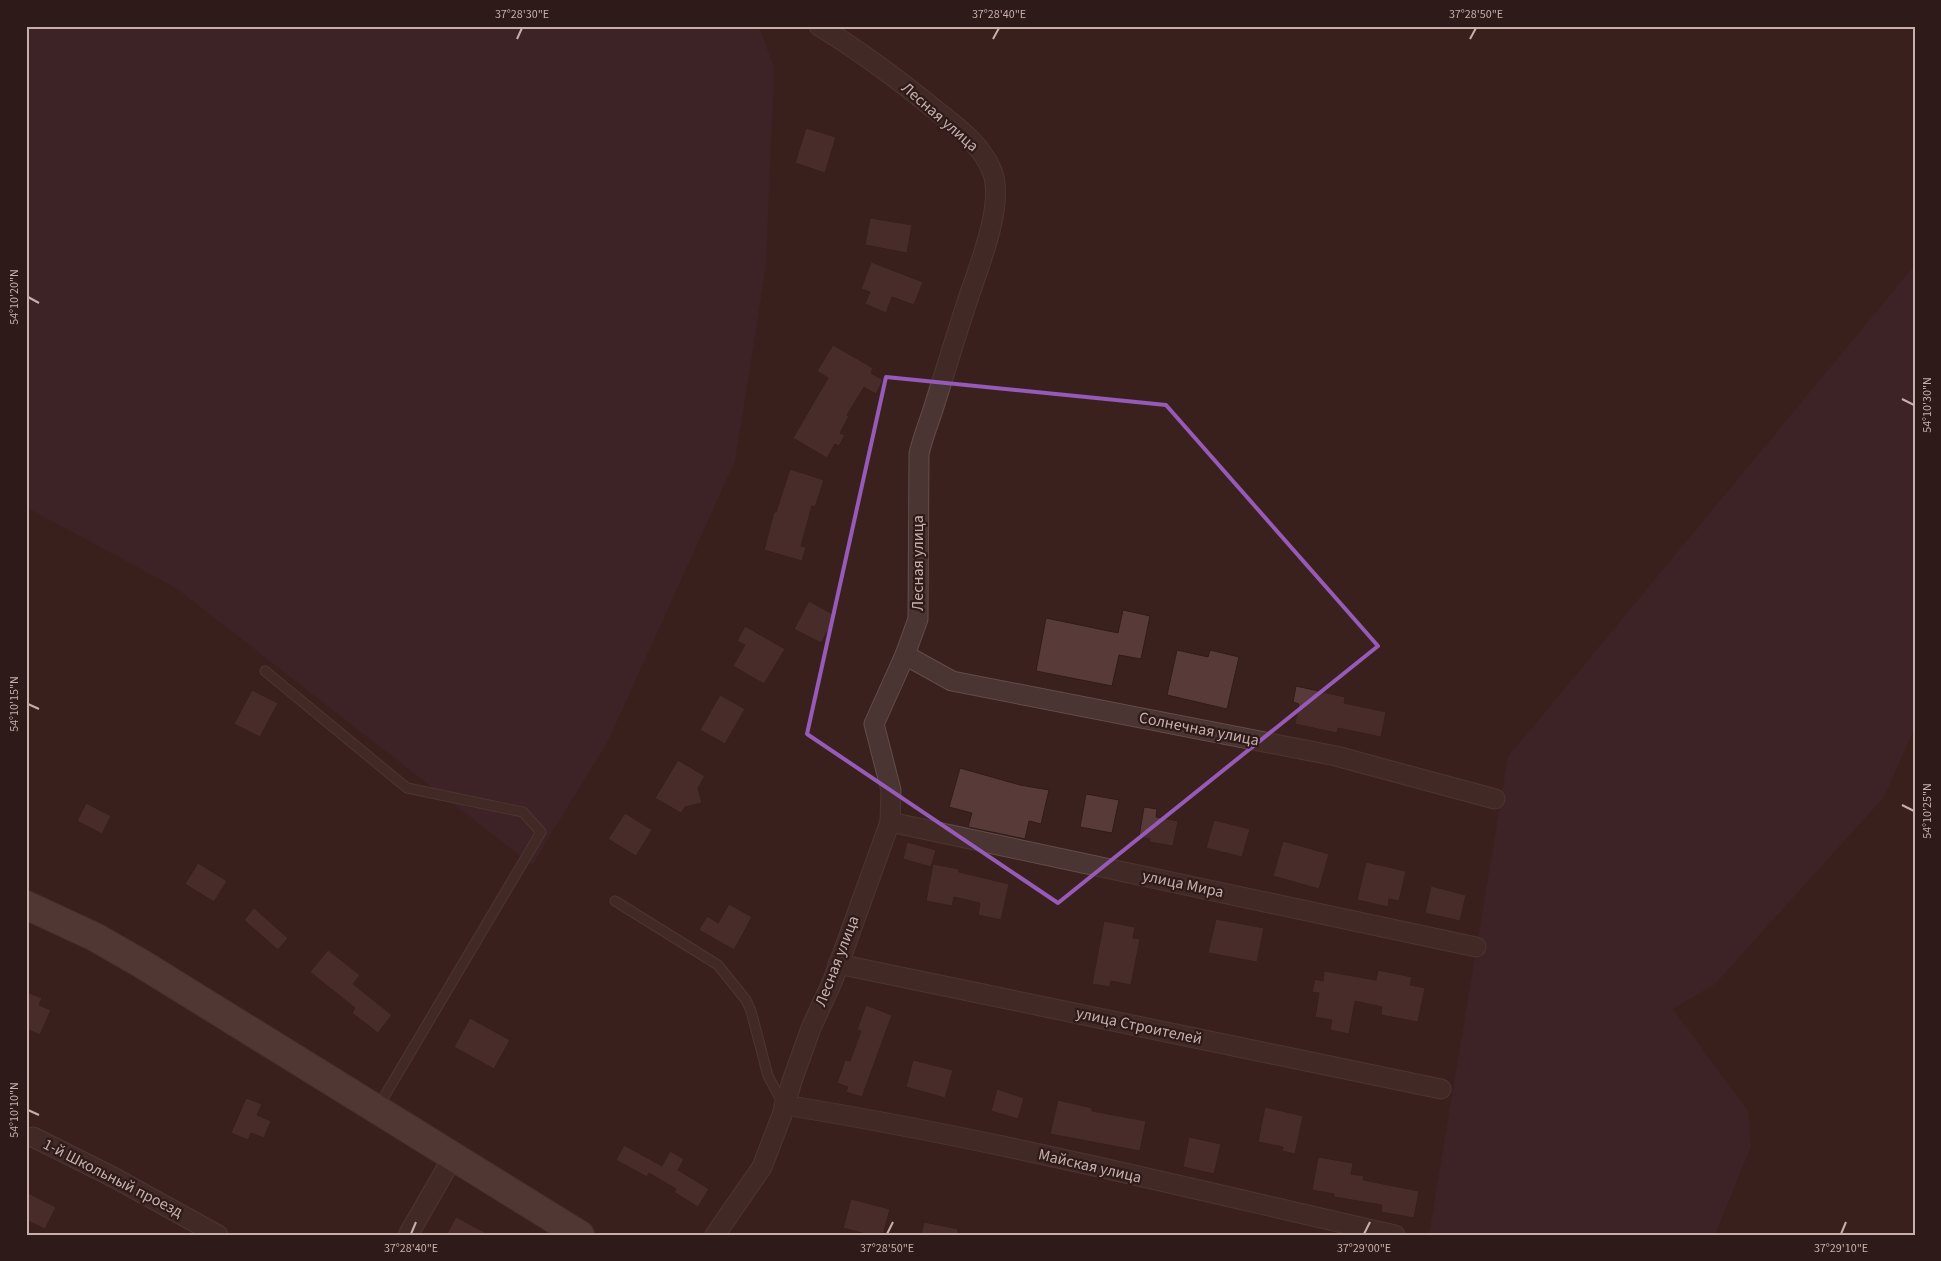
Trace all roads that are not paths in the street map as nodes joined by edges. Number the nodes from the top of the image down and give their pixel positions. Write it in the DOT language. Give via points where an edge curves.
graph roads {
  1 [pos="819,26"];
  2 [pos="905,655"];
  3 [pos="264,671"];
  4 [pos="1495,799"];
  5 [pos="890,822"];
  6 [pos="615,901"];
  7 [pos="26,906"];
  8 [pos="1476,947"];
  9 [pos="838,964"];
  10 [pos="1441,1089"];
  11 [pos="784,1106"];
  12 [pos="377,1109"];
  13 [pos="33,1137"];
  14 [pos="453,1157"];
  15 [pos="218,1235"];
  16 [pos="408,1235"];
  17 [pos="580,1235"];
  18 [pos="715,1235"];
  19 [pos="1395,1235"];
  1 -- 2 [label="street, Лесная улица" via="887,71 965,133 980,149 992,171 996,188 983,255 919,454 918,619"];
  2 -- 4 [label="street, Солнечная улица" via="952,680 1336,756"];
  2 -- 5 [label="street, Лесная улица" via="874,724 891,790"];
  3 -- 12 [label="lane" via="407,788 523,812 540,832"];
  5 -- 8 [label="street, улица Мира"];
  5 -- 9 [label="street, Лесная улица"];
  6 -- 11 [label="lane" via="718,965 730,978 751,1011 768,1076"];
  7 -- 12 [label="main road" via="95,937 142,964"];
  9 -- 10 [label="street, улица Строителей"];
  9 -- 11 [label="street, Лесная улица"];
  11 -- 18 [label="street, Лесная улица" via="762,1167"];
  11 -- 19 [label="street, Майская улица" via="1013,1148"];
  12 -- 14 [label="main road"];
  13 -- 15 [label="street, 1-й Школьный проезд" via="114,1177"];
  14 -- 16 [label="street"];
  14 -- 17 [label="main road"];
}
